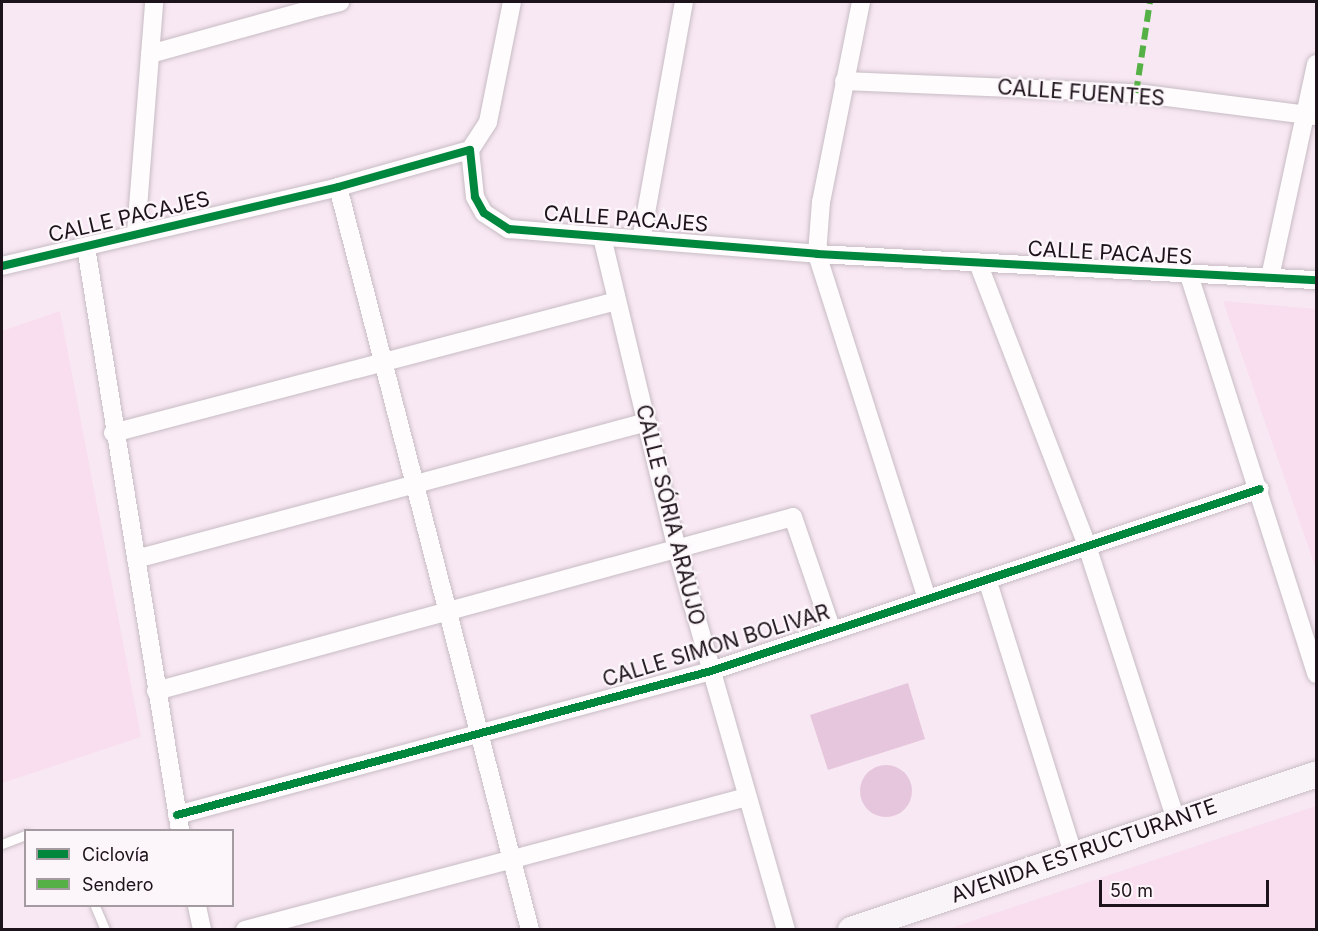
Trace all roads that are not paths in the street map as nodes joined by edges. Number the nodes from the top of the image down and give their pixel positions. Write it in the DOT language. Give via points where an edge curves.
graph roads {
  1 [pos="154,2"];
  2 [pos="340,2"];
  3 [pos="512,2"];
  4 [pos="684,2"];
  5 [pos="861,2"];
  6 [pos="320,4"];
  7 [pos="150,54"];
  8 [pos="1317,64"];
  9 [pos="844,81"];
  10 [pos="1312,116"];
  11 [pos="470,150"];
  12 [pos="339,187"];
  13 [pos="136,233"];
  14 [pos="642,236"];
  15 [pos="602,237"];
  16 [pos="86,247"];
  17 [pos="817,254"];
  18 [pos="978,263"];
  19 [pos="2,266"];
  20 [pos="1188,275"];
  21 [pos="1270,277"];
  22 [pos="1317,280"];
  23 [pos="614,302"];
  24 [pos="383,361"];
  25 [pos="647,422"];
  26 [pos="113,433"];
  27 [pos="415,482"];
  28 [pos="1260,489"];
  29 [pos="1087,546"];
  30 [pos="677,550"];
  31 [pos="136,559"];
  32 [pos="987,579"];
  33 [pos="927,599"];
  34 [pos="445,609"];
  35 [pos="832,631"];
  36 [pos="711,670"];
  37 [pos="1317,674"];
  38 [pos="156,691"];
  39 [pos="479,733"];
  40 [pos="1317,774"];
  41 [pos="747,797"];
  42 [pos="1176,819"];
  43 [pos="179,823"];
  44 [pos="24,836"];
  45 [pos="2,844"];
  46 [pos="1073,854"];
  47 [pos="513,859"];
  48 [pos="94,907"];
  49 [pos="197,907"];
  50 [pos="105,930"];
  51 [pos="202,930"];
  52 [pos="245,930"];
  53 [pos="530,930"];
  54 [pos="786,930"];
  55 [pos="851,930"];
  1 -- 7 [label="street"];
  2 -- 6 [label="street"];
  3 -- 11 [label="street" via="488,122"];
  4 -- 14 [label="street"];
  5 -- 9 [label="street"];
  6 -- 7 [label="street"];
  7 -- 13 [label="street"];
  8 -- 10 [label="street"];
  9 -- 10 [label="street, CALLE FUENTES" via="1136,93"];
  9 -- 17 [label="street"];
  10 -- 21 [label="street"];
  11 -- 12 [label="street, CALLE PACAJES"];
  11 -- 15 [label="street, CALLE PACAJES" via="475,197 484,213 509,229"];
  12 -- 13 [label="street, CALLE PACAJES"];
  12 -- 24 [label="street"];
  13 -- 16 [label="street, CALLE PACAJES"];
  14 -- 15 [label="street, CALLE PACAJES"];
  14 -- 17 [label="street, CALLE PACAJES"];
  15 -- 23 [label="street, CALLE SÓRIA ARAUJO"];
  16 -- 19 [label="street, CALLE PACAJES"];
  16 -- 26 [label="street"];
  17 -- 18 [label="street, CALLE PACAJES"];
  17 -- 33 [label="street"];
  18 -- 20 [label="street, CALLE PACAJES"];
  18 -- 29 [label="street"];
  20 -- 21 [label="street, CALLE PACAJES"];
  20 -- 28 [label="street"];
  21 -- 22 [label="street, CALLE PACAJES"];
  23 -- 24 [label="street"];
  23 -- 25 [label="street, CALLE SÓRIA ARAUJO"];
  24 -- 26 [label="street"];
  24 -- 27 [label="street"];
  25 -- 27 [label="street"];
  25 -- 30 [label="street, CALLE SÓRIA ARAUJO"];
  26 -- 31 [label="street"];
  27 -- 31 [label="street"];
  27 -- 34 [label="street"];
  28 -- 29 [label="street, CALLE SIMON BOLIVAR"];
  28 -- 37 [label="street"];
  29 -- 32 [label="street, CALLE SIMON BOLIVAR"];
  29 -- 42 [label="street"];
  30 -- 34 [label="street"];
  30 -- 35 [label="street" via="793,518"];
  30 -- 36 [label="street, CALLE SÓRIA ARAUJO"];
  31 -- 38 [label="street"];
  32 -- 33 [label="street, CALLE SIMON BOLIVAR"];
  32 -- 46 [label="street"];
  33 -- 35 [label="street, CALLE SIMON BOLIVAR"];
  34 -- 38 [label="street"];
  34 -- 39 [label="street"];
  35 -- 36 [label="street, CALLE SIMON BOLIVAR"];
  36 -- 39 [label="street, CALLE SIMON BOLIVAR"];
  36 -- 41 [label="street, CALLE SÓRIA ARAUJO"];
  38 -- 43 [label="street"];
  39 -- 43 [label="street, CALLE SIMON BOLIVAR"];
  39 -- 47 [label="street"];
  40 -- 42 [label="street, AVENIDA ESTRUCTURANTE"];
  41 -- 47 [label="street"];
  41 -- 54 [label="street, CALLE SÓRIA ARAUJO"];
  42 -- 46 [label="street, AVENIDA ESTRUCTURANTE"];
  44 -- 45 [label="lane"];
  46 -- 55 [label="street, AVENIDA ESTRUCTURANTE"];
  47 -- 52 [label="street"];
  47 -- 53 [label="street"];
  48 -- 50 [label="lane"];
  49 -- 51 [label="street"];
}
